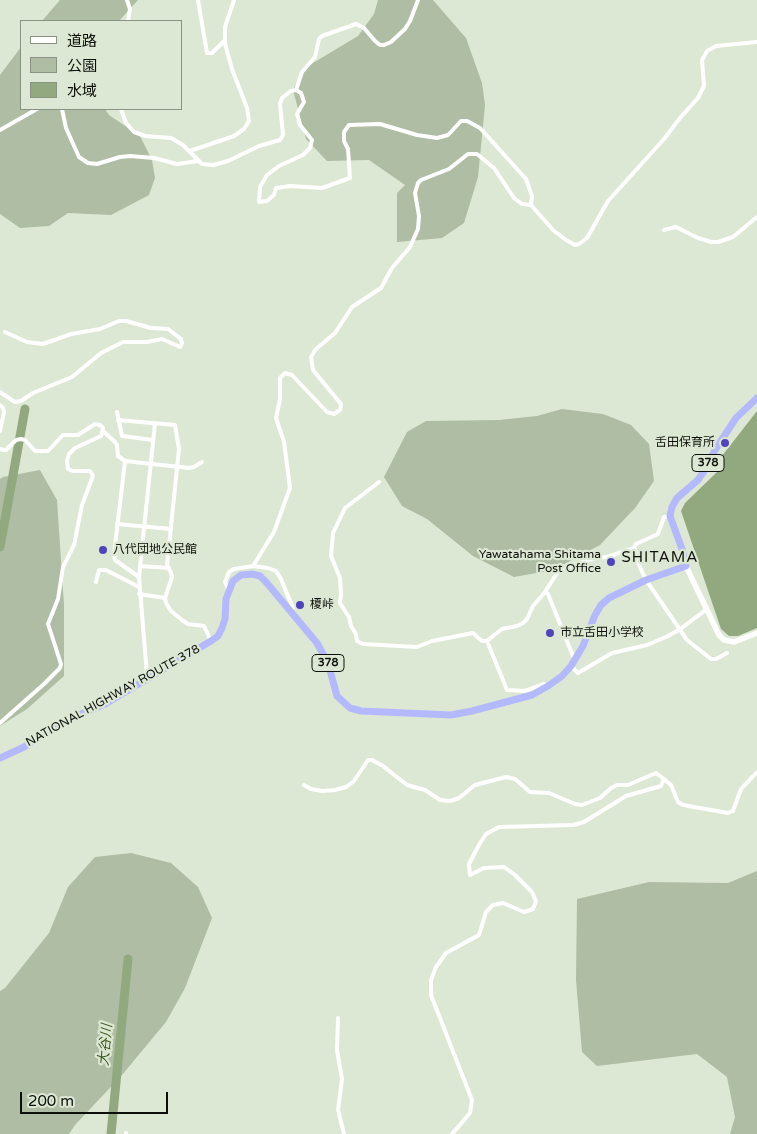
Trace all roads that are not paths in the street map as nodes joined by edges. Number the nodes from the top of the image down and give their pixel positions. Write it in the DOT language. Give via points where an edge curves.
graph roads {
  1 [pos="127,0"];
  2 [pos="198,0"];
  3 [pos="234,0"];
  4 [pos="418,0"];
  5 [pos="128,20"];
  6 [pos="225,40"];
  7 [pos="757,42"];
  8 [pos="296,90"];
  9 [pos="35,110"];
  10 [pos="62,110"];
  11 [pos="121,110"];
  12 [pos="0,130"];
  13 [pos="190,151"];
  14 [pos="198,161"];
  15 [pos="530,205"];
  16 [pos="757,217"];
  17 [pos="664,230"];
  18 [pos="5,332"];
  19 [pos="0,392"];
  20 [pos="757,398"];
  21 [pos="0,405"];
  22 [pos="117,412"];
  23 [pos="118,420"];
  24 [pos="155,423"];
  25 [pos="0,431"];
  26 [pos="103,431"];
  27 [pos="152,440"];
  28 [pos="0,448"];
  29 [pos="125,461"];
  30 [pos="202,462"];
  31 [pos="151,464"];
  32 [pos="178,466"];
  33 [pos="380,482"];
  34 [pos="670,516"];
  35 [pos="117,524"];
  36 [pos="145,526"];
  37 [pos="171,529"];
  38 [pos="634,548"];
  39 [pos="140,566"];
  40 [pos="252,566"];
  41 [pos="686,566"];
  42 [pos="169,568"];
  43 [pos="139,577"];
  44 [pos="646,580"];
  45 [pos="96,582"];
  46 [pos="139,587"];
  47 [pos="228,590"];
  48 [pos="545,592"];
  49 [pos="139,594"];
  50 [pos="165,598"];
  51 [pos="707,609"];
  52 [pos="291,612"];
  53 [pos="679,630"];
  54 [pos="757,633"];
  55 [pos="211,641"];
  56 [pos="487,641"];
  57 [pos="727,653"];
  58 [pos="573,664"];
  59 [pos="148,679"];
  60 [pos="548,686"];
  61 [pos="0,722"];
  62 [pos="0,758"];
  63 [pos="757,772"];
  64 [pos="664,779"];
  65 [pos="304,785"];
  66 [pos="338,1018"];
  67 [pos="344,1134"];
  68 [pos="452,1134"];
  1 -- 5 [label="street"];
  2 -- 6 [label="street" via="207,53 212,53"];
  3 -- 6 [label="street"];
  4 -- 8 [label="street" via="405,29 384,45 356,24 322,36 316,57 302,72"];
  6 -- 13 [label="street" via="247,108 248,121 234,136"];
  7 -- 15 [label="street" via="716,46 706,51 702,60 704,86 698,98 608,201 584,242 575,245 566,240"];
  8 -- 14 [label="street" via="282,98 280,104 280,140 220,164 207,165"];
  8 -- 15 [label="street" via="303,97 304,102 297,114 300,125 312,140 310,148 266,175 258,202 267,201 276,188 322,188 350,178 344,132 350,125 380,124 437,138 448,135 464,121 480,128 526,179 532,196"];
  9 -- 12 [label="street"];
  10 -- 14 [label="street" via="79,157 88,163 130,156 177,164"];
  11 -- 13 [label="street" via="134,132 172,138"];
  13 -- 14 [label="street"];
  15 -- 40 [label="street" via="514,198 498,173 477,154 468,154 449,169 418,183 415,193 419,223 410,247 392,268 381,288 352,307 335,333 311,357 313,370 341,404 340,410 334,414 327,412 292,375 285,373 280,378 276,418 284,442 290,488 274,532"];
  16 -- 17 [label="street" via="733,237 718,242 698,238 676,227"];
  18 -- 19 [label="street" via="27,342 43,344 126,321 168,329 182,343 180,347 162,339 124,342 100,353 72,377 21,401 15,402"];
  20 -- 34 [label="highway, 378" via="736,418 698,480 677,498"];
  21 -- 25 [label="street" via="4,412"];
  22 -- 23 [label="street"];
  23 -- 24 [label="street"];
  23 -- 27 [label="street" via="122,436"];
  24 -- 27 [label="street"];
  24 -- 32 [label="street" via="175,425"];
  26 -- 28 [label="street" via="100,425 91,425 78,434 63,435 48,451 35,451 22,439 16,440 6,450"];
  26 -- 29 [label="street" via="115,442 118,456"];
  26 -- 61 [label="street" via="101,436 75,448 67,461 68,469 90,471 92,476 48,624 60,668"];
  27 -- 31 [label="street"];
  29 -- 31 [label="street"];
  29 -- 35 [label="street"];
  30 -- 32 [label="street" via="194,467"];
  31 -- 32 [label="street"];
  31 -- 36 [label="street"];
  32 -- 37 [label="street"];
  33 -- 56 [label="street" via="345,508 333,533 331,556 340,578 340,603 357,641 417,647 473,633"];
  34 -- 38 [label="street" via="664,517 658,534"];
  34 -- 41 [label="highway"];
  35 -- 36 [label="street"];
  35 -- 43 [label="street" via="116,560"];
  36 -- 37 [label="street"];
  36 -- 39 [label="street"];
  37 -- 42 [label="street"];
  38 -- 44 [label="street"];
  38 -- 48 [label="street" via="559,570"];
  39 -- 42 [label="street"];
  39 -- 43 [label="street"];
  40 -- 47 [label="street" via="229,572 225,582"];
  40 -- 52 [label="street" via="276,571 293,608"];
  41 -- 44 [label="highway, 378"];
  41 -- 51 [label="main road"];
  42 -- 50 [label="street" via="172,577"];
  43 -- 46 [label="street"];
  44 -- 53 [label="street"];
  44 -- 58 [label="highway, 378" via="617,593 601,605"];
  45 -- 46 [label="street" via="99,570 106,570"];
  46 -- 49 [label="street"];
  47 -- 52 [label="highway, 378" via="241,575 260,576"];
  47 -- 55 [label="highway, NATIONAL HIGHWAY ROUTE 378" via="222,628"];
  48 -- 56 [label="street" via="527,619 517,626 502,629"];
  48 -- 58 [label="street"];
  49 -- 50 [label="street"];
  49 -- 59 [label="street"];
  50 -- 55 [label="street" via="171,611 182,620 204,626"];
  51 -- 53 [label="street"];
  51 -- 54 [label="main road" via="718,635 724,640 734,642"];
  52 -- 60 [label="highway, 378" via="324,654 337,696 350,708 451,715 519,699"];
  53 -- 57 [label="street" via="692,646 710,659"];
  53 -- 58 [label="street" via="647,645 612,654 578,673"];
  55 -- 59 [label="highway, NATIONAL HIGHWAY ROUTE 378"];
  56 -- 60 [label="street" via="507,690 525,691 544,684"];
  58 -- 60 [label="highway, 378"];
  59 -- 62 [label="highway, NATIONAL HIGHWAY ROUTE 378" via="105,704 64,721"];
  63 -- 64 [label="street" via="741,789 737,805 728,814 683,805"];
  64 -- 65 [label="street" via="656,774 628,785 617,785 600,798 582,805 549,793 530,792 514,779 506,777 475,785 459,798 440,800 425,790 407,785 372,760 368,760 346,787 322,791"];
  64 -- 68 [label="street" via="660,786 626,796 584,822 499,827 486,834 480,843 469,864 470,875 484,868 504,867 532,892 536,901 533,909 524,912 503,903 494,904 486,912 479,935 446,953 431,980 431,995 472,1100 470,1113"];
  66 -- 67 [label="street" via="337,1050 342,1079 338,1110"];
}
